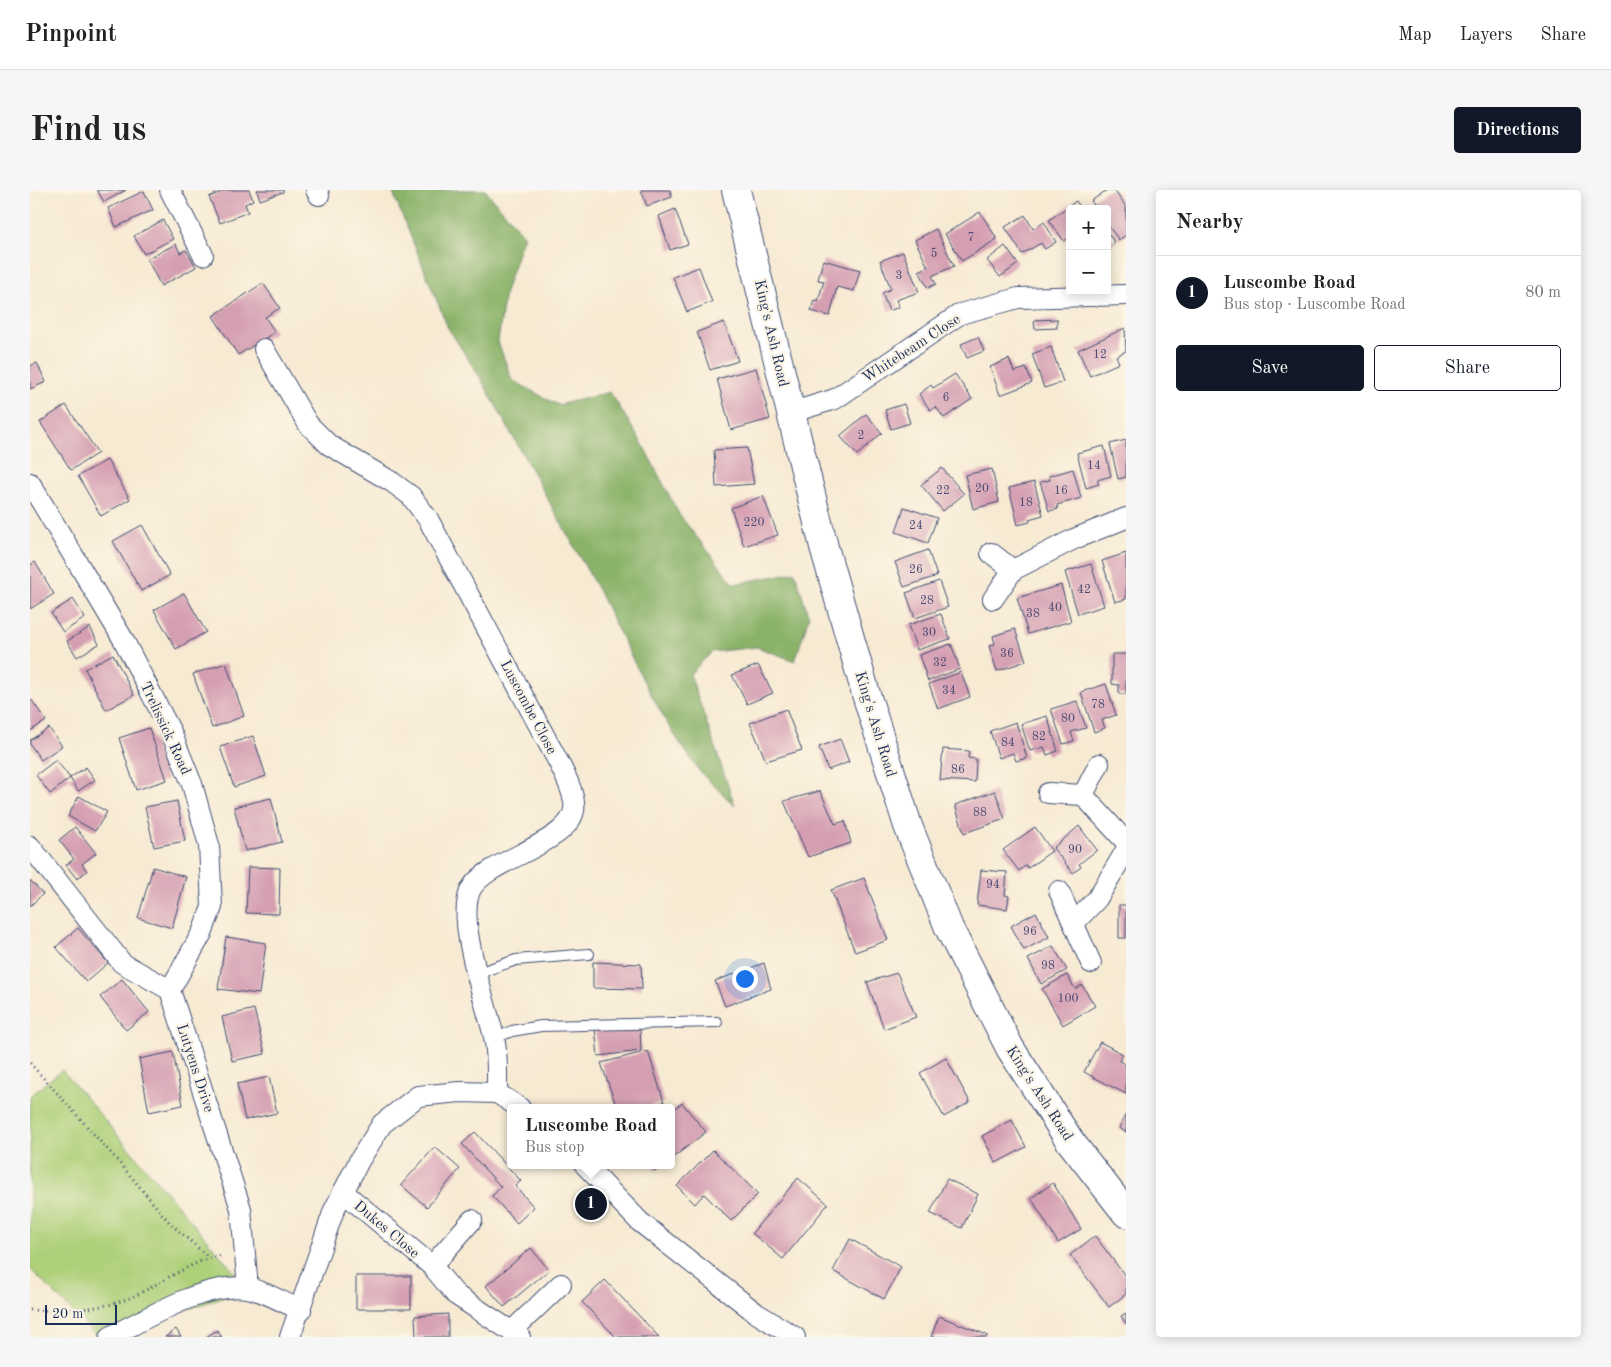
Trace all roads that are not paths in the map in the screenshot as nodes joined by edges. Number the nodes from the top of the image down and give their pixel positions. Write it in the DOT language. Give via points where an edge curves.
graph roads {
  1 [pos="170,190"];
  2 [pos="736,190"];
  3 [pos="203,255"];
  4 [pos="1126,295"];
  5 [pos="264,349"];
  6 [pos="790,413"];
  7 [pos="30,483"];
  8 [pos="1126,518"];
  9 [pos="991,553"];
  10 [pos="1013,570"];
  11 [pos="993,599"];
  12 [pos="1099,764"];
  13 [pos="1048,793"];
  14 [pos="1083,795"];
  15 [pos="1126,842"];
  16 [pos="30,846"];
  17 [pos="1126,850"];
  18 [pos="1059,891"];
  19 [pos="1074,923"];
  20 [pos="589,954"];
  21 [pos="1091,963"];
  22 [pos="478,972"];
  23 [pos="170,990"];
  24 [pos="718,1022"];
  25 [pos="494,1038"];
  26 [pos="497,1093"];
  27 [pos="514,1104"];
  28 [pos="589,1169"];
  29 [pos="343,1192"];
  30 [pos="1126,1213"];
  31 [pos="472,1220"];
  32 [pos="432,1266"];
  33 [pos="561,1284"];
  34 [pos="248,1288"];
  35 [pos="301,1310"];
  36 [pos="516,1334"];
  37 [pos="110,1337"];
  38 [pos="290,1337"];
  39 [pos="795,1337"];
  1 -- 3 [label="street"];
  2 -- 6 [label="highway, King's Ash Road"];
  4 -- 6 [label="street, Whitebeam Close" via="1018,298 960,314 835,399"];
  5 -- 22 [label="street, Luscombe Close" via="308,424 328,445 411,496 428,519 570,786 575,804 570,820 558,832 483,875 472,888 466,906 468,933"];
  6 -- 30 [label="highway, King's Ash Road" via="866,694 908,826 949,928 1010,1048 1070,1141"];
  7 -- 23 [label="street, Trelissick Road" via="123,639 171,732 192,784 208,845 212,908"];
  8 -- 10 [label="street" via="1074,539"];
  9 -- 10 [label="street"];
  10 -- 11 [label="street"];
  12 -- 14 [label="street"];
  13 -- 14 [label="street"];
  14 -- 15 [label="street"];
  16 -- 23 [label="street" via="122,963"];
  17 -- 19 [label="street" via="1097,899"];
  18 -- 19 [label="street"];
  19 -- 21 [label="street"];
  20 -- 22 [label="lane" via="516,960"];
  22 -- 25 [label="street, Luscombe Close"];
  23 -- 34 [label="street, Lutyens Drive" via="241,1208"];
  24 -- 25 [label="lane" via="542,1026"];
  25 -- 26 [label="street, Luscombe Close"];
  26 -- 27 [label="street"];
  26 -- 29 [label="street" via="418,1096 382,1124"];
  28 -- 39 [label="street" via="640,1222 756,1313"];
  29 -- 32 [label="street, Dukes Close"];
  29 -- 35 [label="street"];
  31 -- 32 [label="street, Dukes Close"];
  32 -- 36 [label="street, Dukes Close" via="456,1295"];
  33 -- 36 [label="street, Dukes Close"];
  34 -- 35 [label="street"];
  34 -- 37 [label="street" via="208,1291"];
  35 -- 38 [label="street"];
}
